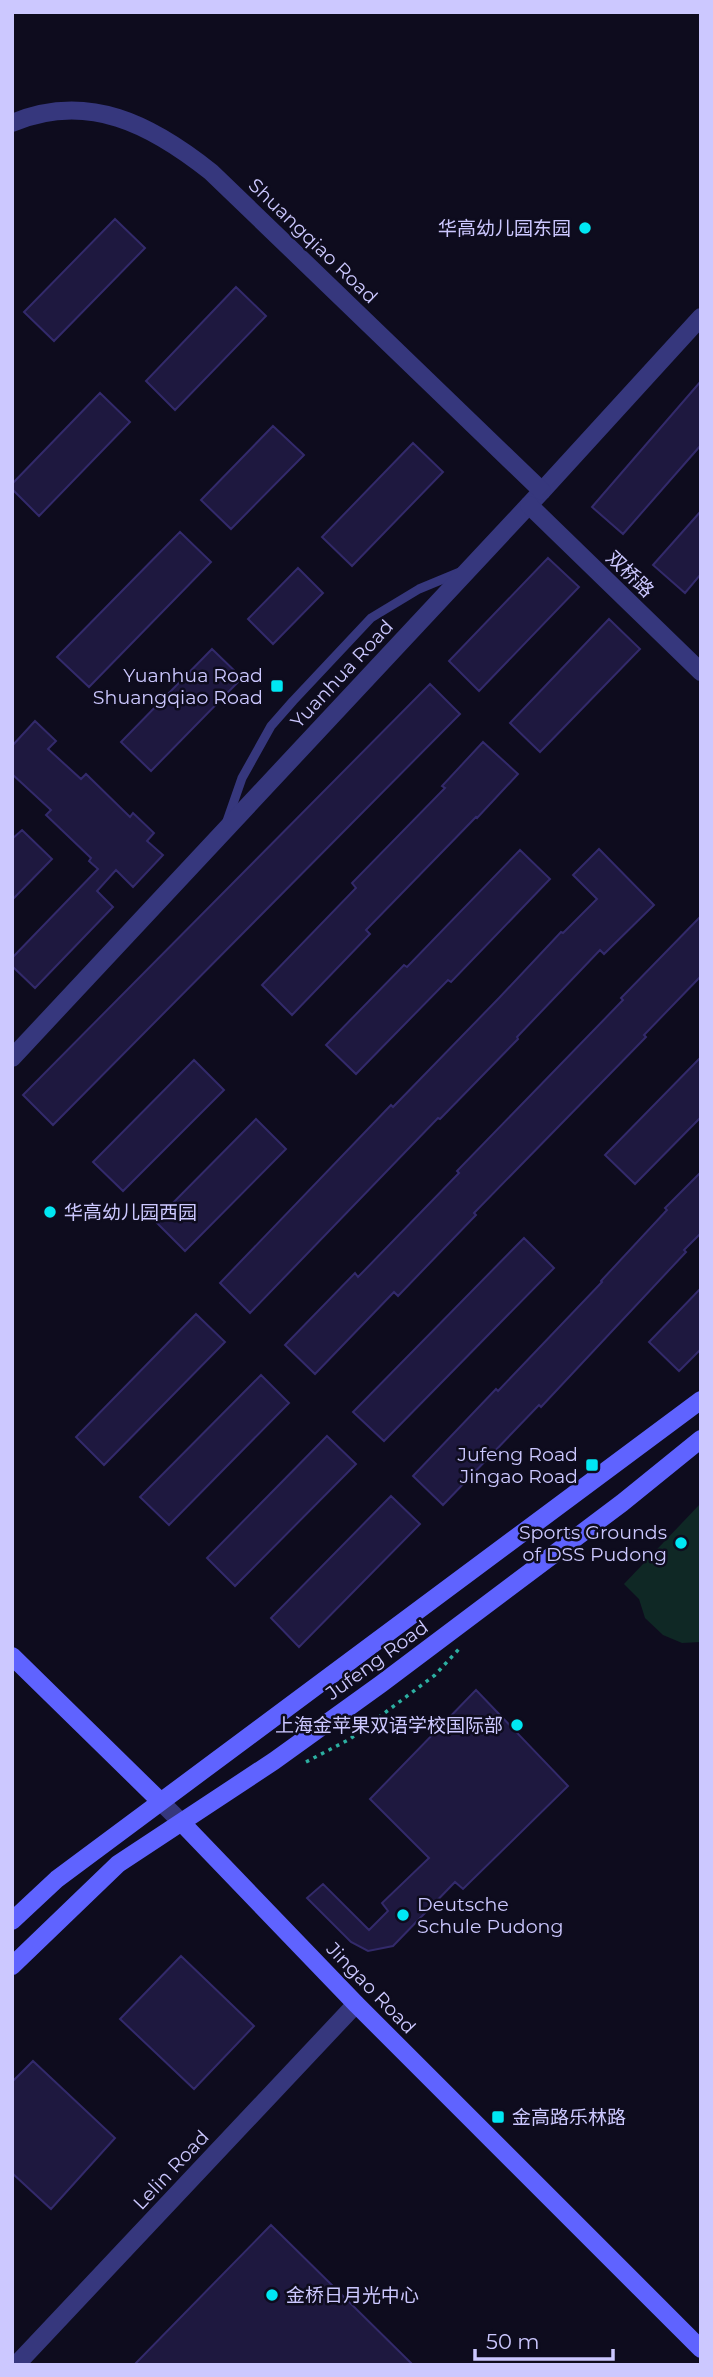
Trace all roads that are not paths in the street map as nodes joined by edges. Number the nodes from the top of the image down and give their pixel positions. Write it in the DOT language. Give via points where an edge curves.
graph roads {
  1 [pos="12,123"];
  2 [pos="701,317"];
  3 [pos="542,491"];
  4 [pos="529,505"];
  5 [pos="472,567"];
  6 [pos="701,672"];
  7 [pos="223,833"];
  8 [pos="12,1058"];
  9 [pos="701,1399"];
  10 [pos="701,1439"];
  11 [pos="12,1656"];
  12 [pos="160,1801"];
  13 [pos="182,1823"];
  14 [pos="12,1922"];
  15 [pos="12,1966"];
  16 [pos="356,2004"];
  17 [pos="701,2349"];
  18 [pos="16,2365"];
  1 -- 3 [label="street, Shuangqiao Road" via="47,112 82,110 148,129 178,146 211,172"];
  2 -- 3 [label="street, Yuanhua Road"];
  3 -- 4 [label="street, Yuanhua Road"];
  4 -- 5 [label="street, Yuanhua Road"];
  4 -- 6 [label="street, 双桥路"];
  5 -- 7 [label="street, Yuanhua Road"];
  5 -- 7 [label="lane" via="419,589 371,618 271,726 242,778"];
  7 -- 8 [label="street, Yuanhua Road"];
  9 -- 12 [label="main road, Jufeng Road"];
  10 -- 13 [label="main road, Jufeng Road" via="381,1684"];
  11 -- 12 [label="main road, Jingao Road"];
  12 -- 13 [label="street, Jingao Road"];
  12 -- 14 [label="main road, Jufeng Road" via="57,1879"];
  13 -- 15 [label="main road, Jufeng Road" via="118,1864"];
  13 -- 16 [label="main road, Jingao Road"];
  16 -- 17 [label="main road, Jingao Road"];
  16 -- 18 [label="street, Lelin Road"];
}
